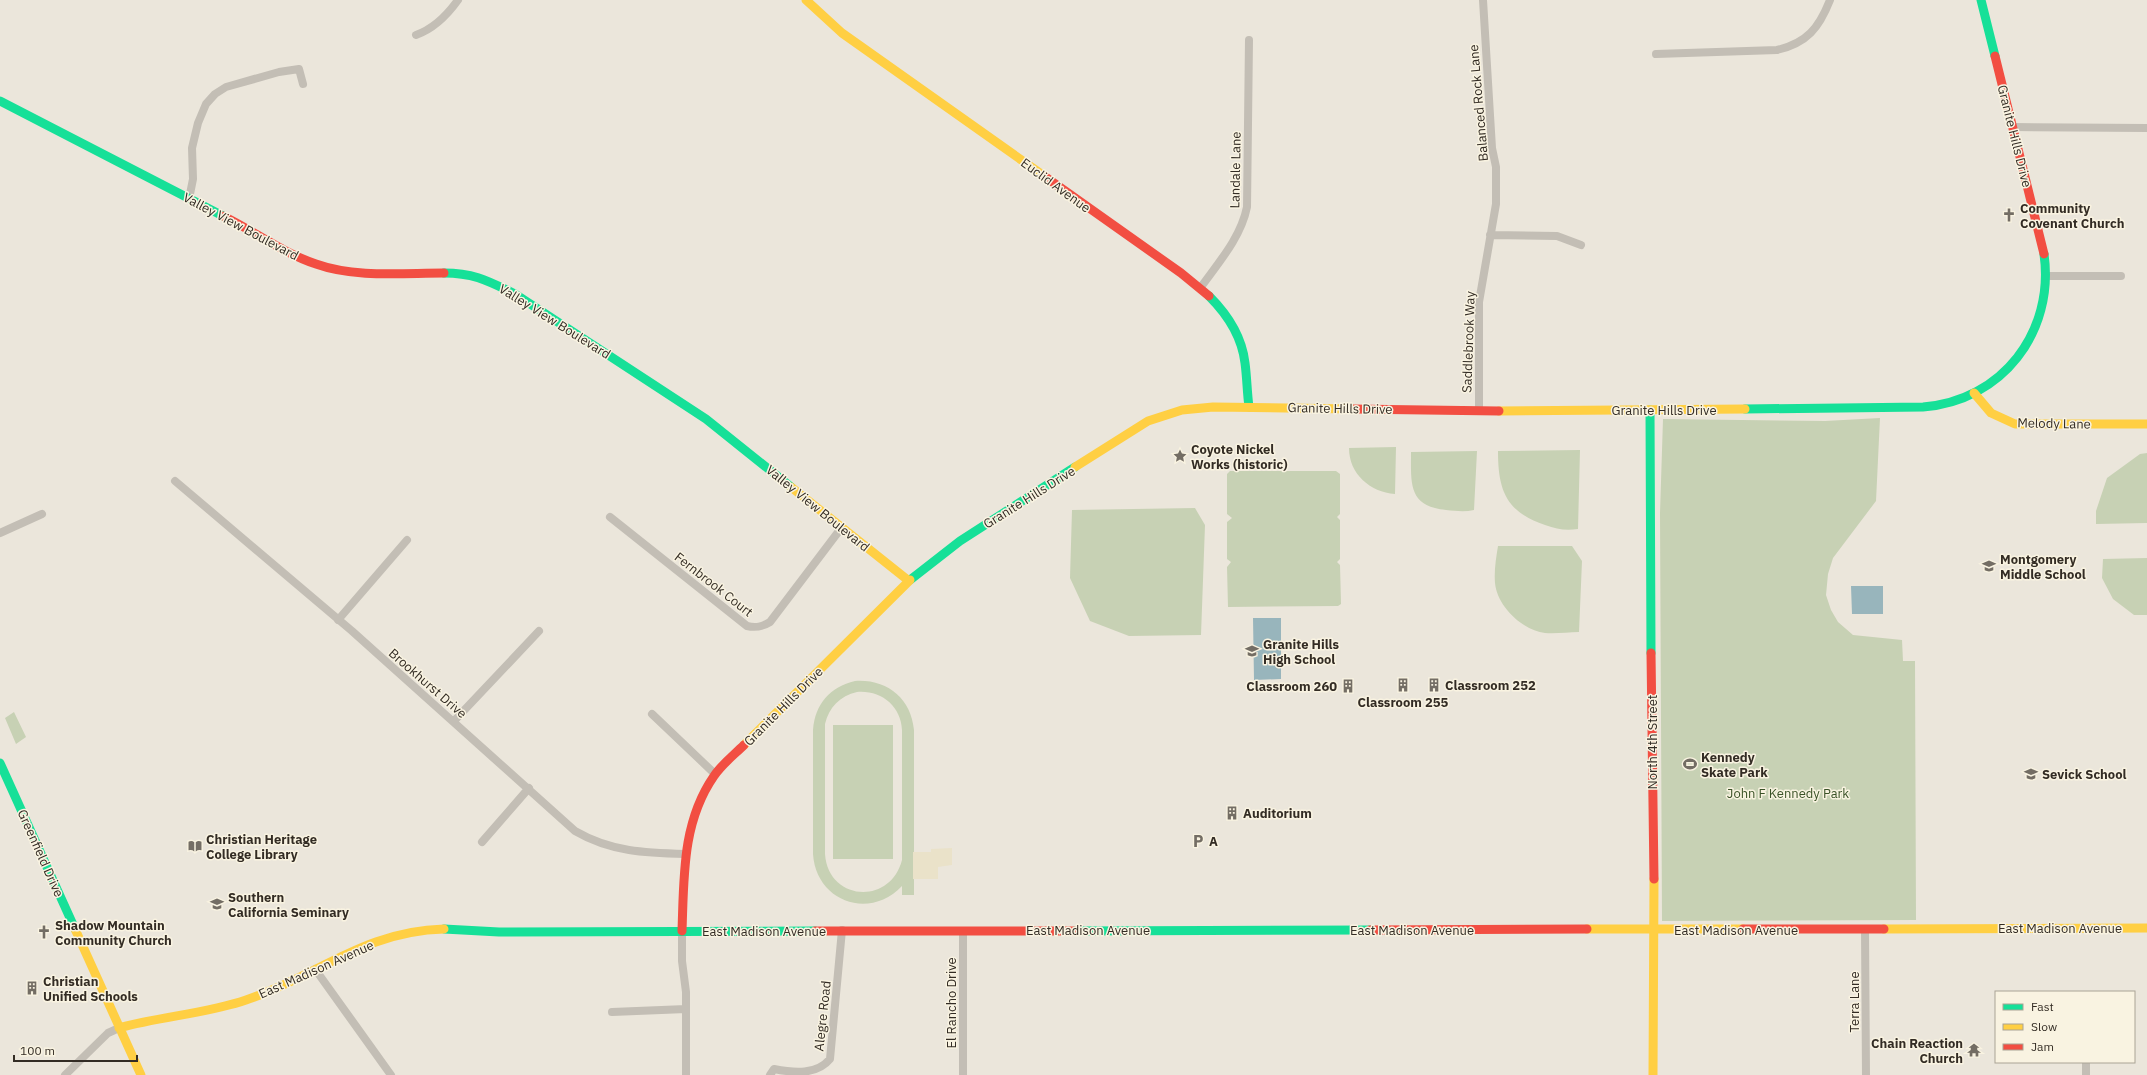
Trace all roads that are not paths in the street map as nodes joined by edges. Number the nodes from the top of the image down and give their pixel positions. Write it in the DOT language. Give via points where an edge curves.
graph roads {
  1 [pos="458,0"];
  2 [pos="806,0"];
  3 [pos="1483,0"];
  4 [pos="1830,0"];
  5 [pos="1981,0"];
  6 [pos="416,35"];
  7 [pos="1249,40"];
  8 [pos="1656,54"];
  9 [pos="303,84"];
  10 [pos="0,101"];
  11 [pos="2013,128"];
  12 [pos="2147,128"];
  13 [pos="189,199"];
  14 [pos="1496,204"];
  15 [pos="1490,235"];
  16 [pos="1581,245"];
  17 [pos="2046,276"];
  18 [pos="2121,276"];
  19 [pos="1201,287"];
  20 [pos="1974,393"];
  21 [pos="1249,407"];
  22 [pos="1650,410"];
  23 [pos="1479,411"];
  24 [pos="2147,424"];
  25 [pos="174,481"];
  26 [pos="42,514"];
  27 [pos="610,517"];
  28 [pos="842,527"];
  29 [pos="0,533"];
  30 [pos="407,540"];
  31 [pos="909,581"];
  32 [pos="338,620"];
  33 [pos="539,631"];
  34 [pos="652,714"];
  35 [pos="454,721"];
  36 [pos="0,763"];
  37 [pos="715,774"];
  38 [pos="529,788"];
  39 [pos="482,842"];
  40 [pos="686,854"];
  41 [pos="2147,928"];
  42 [pos="1865,929"];
  43 [pos="842,930"];
  44 [pos="1653,930"];
  45 [pos="682,931"];
  46 [pos="963,931"];
  47 [pos="315,969"];
  48 [pos="686,1009"];
  49 [pos="612,1012"];
  50 [pos="119,1028"];
  51 [pos="2086,1063"];
  52 [pos="65,1075"];
  53 [pos="141,1075"];
  54 [pos="391,1075"];
  55 [pos="686,1075"];
  56 [pos="770,1075"];
  57 [pos="963,1075"];
  58 [pos="1653,1075"];
  59 [pos="1866,1075"];
  60 [pos="2086,1075"];
  1 -- 6 [label="street" via="450,11"];
  2 -- 19 [label="street, Euclid Avenue" via="842,34"];
  3 -- 14 [label="street, Balanced Rock Lane" via="1492,148 1496,166"];
  4 -- 8 [label="street" via="1809,37 1793,46 1777,50"];
  5 -- 11 [label="street, Granite Hills Drive"];
  7 -- 19 [label="street, Landale Lane" via="1247,207 1238,232"];
  9 -- 13 [label="street" via="299,69 278,72 226,88 215,94 206,104 198,123 193,144 193,180"];
  10 -- 13 [label="street, Valley View Boulevard"];
  11 -- 12 [label="street"];
  11 -- 17 [label="street, Granite Hills Drive" via="2039,232"];
  13 -- 28 [label="street, Valley View Boulevard" via="302,259 317,264 373,273 465,273 515,294 706,419"];
  14 -- 15 [label="street, Saddlebrook Way"];
  15 -- 16 [label="street" via="1557,236"];
  15 -- 23 [label="street, Saddlebrook Way" via="1479,302"];
  17 -- 18 [label="street"];
  17 -- 20 [label="street, Granite Hills Drive" via="2041,311 2026,344 2004,372"];
  19 -- 21 [label="street, Euclid Avenue" via="1223,310 1238,338 1245,362"];
  20 -- 22 [label="street, Granite Hills Drive" via="1946,404 1883,408"];
  20 -- 24 [label="street, Melody Lane" via="1987,412 2000,420 2015,424"];
  21 -- 23 [label="street, Granite Hills Drive"];
  21 -- 31 [label="street, Granite Hills Drive" via="1192,408 1148,421 966,536"];
  22 -- 23 [label="street, Granite Hills Drive"];
  22 -- 44 [label="street, North 4th Street" via="1650,634 1654,682 1651,699"];
  25 -- 32 [label="street, Brookhurst Drive"];
  26 -- 29 [label="street"];
  27 -- 28 [label="street, Fernbrook Court" via="747,626 754,627 770,622"];
  28 -- 31 [label="street, Valley View Boulevard"];
  30 -- 32 [label="street"];
  31 -- 37 [label="street, Granite Hills Drive"];
  32 -- 35 [label="street, Brookhurst Drive"];
  33 -- 35 [label="street"];
  34 -- 37 [label="street"];
  35 -- 38 [label="street, Brookhurst Drive"];
  36 -- 50 [label="street, Greenfield Drive"];
  37 -- 40 [label="street, Granite Hills Drive" via="695,807"];
  38 -- 39 [label="street"];
  38 -- 40 [label="street, Brookhurst Drive" via="575,831 593,841 625,851"];
  40 -- 45 [label="street, Granite Hills Drive"];
  41 -- 42 [label="street, East Madison Avenue"];
  42 -- 44 [label="street, East Madison Avenue"];
  42 -- 59 [label="street, Terra Lane"];
  43 -- 45 [label="street, East Madison Avenue"];
  43 -- 46 [label="street, East Madison Avenue"];
  43 -- 56 [label="street, Alegre Road" via="830,1059 823,1068 810,1074 774,1069"];
  44 -- 46 [label="street, East Madison Avenue"];
  44 -- 58 [label="street, North 4th Street"];
  45 -- 47 [label="street, East Madison Avenue" via="499,932 441,929 395,936 347,953"];
  45 -- 48 [label="street, Granite Hills Drive"];
  46 -- 57 [label="street, El Rancho Drive"];
  47 -- 50 [label="street, East Madison Avenue" via="278,988 232,1005"];
  47 -- 54 [label="street"];
  48 -- 49 [label="street"];
  48 -- 55 [label="street, Granite Hills Drive"];
  50 -- 52 [label="street, East Madison Avenue" via="108,1033"];
  50 -- 53 [label="street, Greenfield Drive"];
  51 -- 60 [label="street"];
}
